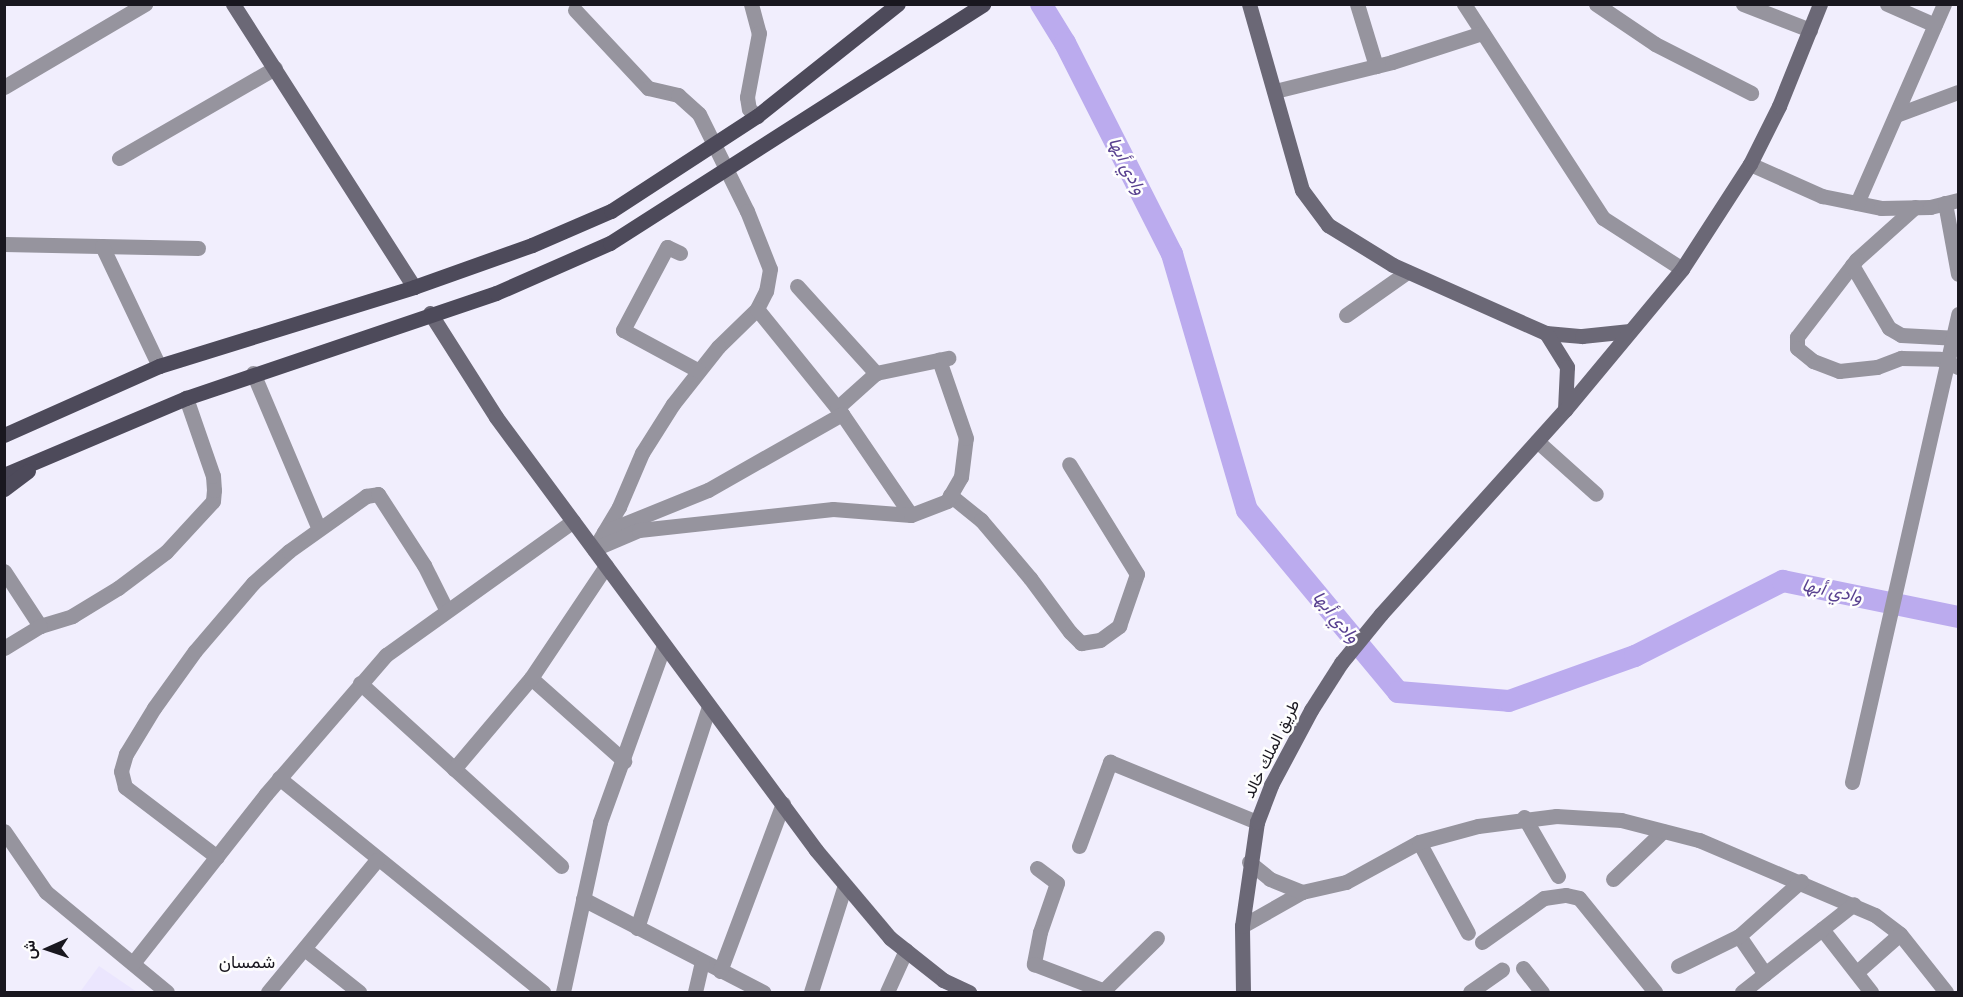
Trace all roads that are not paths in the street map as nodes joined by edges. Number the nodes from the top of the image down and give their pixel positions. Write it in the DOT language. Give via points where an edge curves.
graph roads {
  1 [pos="233,4"];
  2 [pos="750,4"];
  3 [pos="898,4"];
  4 [pos="983,4"];
  5 [pos="1249,4"];
  6 [pos="1357,4"];
  7 [pos="1464,4"];
  8 [pos="1596,4"];
  9 [pos="1820,4"];
  10 [pos="1887,4"];
  11 [pos="1944,4"];
  12 [pos="1748,5"];
  13 [pos="136,7"];
  14 [pos="575,10"];
  15 [pos="1935,25"];
  16 [pos="1810,30"];
  17 [pos="1482,33"];
  18 [pos="1376,66"];
  19 [pos="275,68"];
  20 [pos="4,87"];
  21 [pos="1275,91"];
  22 [pos="1959,92"];
  23 [pos="1751,93"];
  24 [pos="1896,115"];
  25 [pos="757,116"];
  26 [pos="712,145"];
  27 [pos="119,159"];
  28 [pos="1750,164"];
  29 [pos="726,166"];
  30 [pos="1952,202"];
  31 [pos="1857,203"];
  32 [pos="1915,207"];
  33 [pos="4,244"];
  34 [pos="102,246"];
  35 [pos="198,249"];
  36 [pos="680,253"];
  37 [pos="1852,265"];
  38 [pos="1682,269"];
  39 [pos="1407,272"];
  40 [pos="1959,274"];
  41 [pos="797,286"];
  42 [pos="414,287"];
  43 [pos="757,309"];
  44 [pos="430,314"];
  45 [pos="1959,314"];
  46 [pos="1346,315"];
  47 [pos="1630,331"];
  48 [pos="1546,333"];
  49 [pos="1959,338"];
  50 [pos="159,366"];
  51 [pos="1959,367"];
  52 [pos="699,371"];
  53 [pos="253,373"];
  54 [pos="876,373"];
  55 [pos="186,398"];
  56 [pos="1565,410"];
  57 [pos="839,411"];
  58 [pos="7,432"];
  59 [pos="1538,441"];
  60 [pos="51,454"];
  61 [pos="1069,464"];
  62 [pos="4,475"];
  63 [pos="4,489"];
  64 [pos="1596,494"];
  65 [pos="950,495"];
  66 [pos="911,515"];
  67 [pos="573,521"];
  68 [pos="319,529"];
  69 [pos="604,532"];
  70 [pos="594,549"];
  71 [pos="606,566"];
  72 [pos="4,571"];
  73 [pos="447,611"];
  74 [pos="40,626"];
  75 [pos="664,645"];
  76 [pos="4,648"];
  77 [pos="531,678"];
  78 [pos="360,683"];
  79 [pos="709,706"];
  80 [pos="624,761"];
  81 [pos="454,769"];
  82 [pos="279,778"];
  83 [pos="1852,782"];
  84 [pos="783,803"];
  85 [pos="1524,817"];
  86 [pos="1257,822"];
  87 [pos="4,831"];
  88 [pos="1663,831"];
  89 [pos="1419,842"];
  90 [pos="1079,846"];
  91 [pos="217,857"];
  92 [pos="377,860"];
  93 [pos="1249,862"];
  94 [pos="561,866"];
  95 [pos="1037,868"];
  96 [pos="1558,876"];
  97 [pos="1613,879"];
  98 [pos="1801,881"];
  99 [pos="845,885"];
  100 [pos="1302,892"];
  101 [pos="583,899"];
  102 [pos="1854,904"];
  103 [pos="1242,926"];
  104 [pos="637,928"];
  105 [pos="1822,929"];
  106 [pos="1468,933"];
  107 [pos="1900,934"];
  108 [pos="1739,936"];
  109 [pos="1157,938"];
  110 [pos="1482,942"];
  111 [pos="306,950"];
  112 [pos="906,950"];
  113 [pos="702,962"];
  114 [pos="133,963"];
  115 [pos="1678,966"];
  116 [pos="1523,968"];
  117 [pos="1502,970"];
  118 [pos="720,971"];
  119 [pos="1857,972"];
  120 [pos="1765,974"];
  121 [pos="1749,990"];
  122 [pos="1102,991"];
  123 [pos="166,993"];
  124 [pos="268,993"];
  125 [pos="359,993"];
  126 [pos="543,993"];
  127 [pos="563,993"];
  128 [pos="695,993"];
  129 [pos="763,993"];
  130 [pos="811,993"];
  131 [pos="887,993"];
  132 [pos="969,993"];
  133 [pos="1243,993"];
  134 [pos="1470,993"];
  135 [pos="1542,993"];
  136 [pos="1655,993"];
  137 [pos="1871,993"];
  138 [pos="1946,993"];
  1 -- 19 [label="street"];
  2 -- 25 [label="street" via="759,33 747,97 749,109"];
  3 -- 25 [label="main road"];
  4 -- 29 [label="main road"];
  5 -- 21 [label="street"];
  6 -- 18 [label="street"];
  7 -- 17 [label="street"];
  8 -- 23 [label="street" via="1655,44"];
  9 -- 16 [label="street, طريق الملك خالد"];
  10 -- 15 [label="street"];
  11 -- 15 [label="street"];
  12 -- 16 [label="street"];
  13 -- 20 [label="street"];
  14 -- 26 [label="street" via="648,87 678,95 699,114"];
  15 -- 24 [label="street"];
  16 -- 28 [label="street, طريق الملك خالد"];
  17 -- 18 [label="street"];
  17 -- 38 [label="street" via="1603,218"];
  18 -- 21 [label="street"];
  19 -- 27 [label="street"];
  19 -- 42 [label="street"];
  21 -- 39 [label="street" via="1302,190 1328,225"];
  22 -- 24 [label="street"];
  24 -- 31 [label="street"];
  25 -- 26 [label="main road"];
  26 -- 29 [label="street"];
  26 -- 42 [label="main road" via="611,211 532,245"];
  28 -- 31 [label="street" via="1822,196"];
  28 -- 38 [label="street, طريق الملك خالد"];
  29 -- 43 [label="street" via="770,269"];
  29 -- 44 [label="main road" via="692,193 610,243 496,293"];
  30 -- 32 [label="street"];
  30 -- 40 [label="street"];
  31 -- 32 [label="street" via="1881,208"];
  32 -- 37 [label="street"];
  33 -- 34 [label="street"];
  34 -- 35 [label="street"];
  34 -- 50 [label="street"];
  36 -- 52 [label="street" via="667,247 623,330"];
  37 -- 49 [label="street" via="1888,328 1901,335"];
  37 -- 51 [label="street" via="1797,337 1797,348 1813,361 1839,371 1877,367 1900,358 1940,359"];
  38 -- 47 [label="street, طريق الملك خالد"];
  39 -- 46 [label="street"];
  39 -- 48 [label="street"];
  41 -- 54 [label="street"];
  42 -- 50 [label="main road"];
  43 -- 52 [label="street"];
  43 -- 57 [label="street"];
  44 -- 53 [label="main road"];
  44 -- 67 [label="street" via="496,417"];
  45 -- 83 [label="street"];
  47 -- 48 [label="street" via="1582,336"];
  47 -- 56 [label="street, طريق الملك خالد"];
  48 -- 56 [label="street" via="1567,367"];
  50 -- 58 [label="main road"];
  52 -- 69 [label="street" via="642,453"];
  53 -- 55 [label="main road"];
  53 -- 68 [label="street"];
  54 -- 57 [label="street"];
  54 -- 65 [label="street" via="943,359 966,438 961,477"];
  55 -- 60 [label="main road"];
  55 -- 74 [label="street" via="213,476 213,501 166,552 118,588 72,616"];
  56 -- 59 [label="street, طريق الملك خالد"];
  57 -- 66 [label="street"];
  57 -- 69 [label="street" via="708,490"];
  59 -- 64 [label="street"];
  59 -- 86 [label="street, طريق الملك خالد" via="1341,663 1290,750"];
  60 -- 62 [label="main road"];
  60 -- 63 [label="main road"];
  61 -- 65 [label="street" via="1137,574 1119,627 1100,640 1082,643 1070,632 981,520"];
  65 -- 66 [label="street" via="946,501"];
  66 -- 70 [label="street" via="833,509 801,511 639,530"];
  67 -- 70 [label="street"];
  67 -- 73 [label="street"];
  68 -- 73 [label="street" via="366,496 378,494 424,565"];
  68 -- 91 [label="street" via="253,583 195,651 126,754 122,771 125,787"];
  69 -- 70 [label="street"];
  70 -- 71 [label="street"];
  71 -- 75 [label="street"];
  71 -- 77 [label="street"];
  72 -- 74 [label="street"];
  73 -- 78 [label="street" via="386,655"];
  74 -- 76 [label="street"];
  75 -- 79 [label="street"];
  75 -- 80 [label="street"];
  77 -- 80 [label="street"];
  77 -- 81 [label="street"];
  78 -- 81 [label="street"];
  78 -- 82 [label="street"];
  79 -- 84 [label="street"];
  79 -- 104 [label="street"];
  80 -- 101 [label="street" via="600,822"];
  81 -- 94 [label="street"];
  82 -- 91 [label="street"];
  82 -- 92 [label="street"];
  84 -- 99 [label="street"];
  84 -- 118 [label="street"];
  85 -- 88 [label="street" via="1622,820"];
  85 -- 89 [label="street"];
  85 -- 96 [label="street"];
  86 -- 90 [label="street" via="1110,762"];
  86 -- 93 [label="street, طريق الملك خالد"];
  87 -- 114 [label="street" via="46,892"];
  88 -- 97 [label="street"];
  88 -- 98 [label="street" via="1699,840"];
  89 -- 100 [label="street" via="1346,882"];
  89 -- 106 [label="street"];
  91 -- 114 [label="street"];
  92 -- 111 [label="street"];
  92 -- 126 [label="street"];
  93 -- 100 [label="street" via="1270,879"];
  93 -- 103 [label="street, طريق الملك خالد"];
  95 -- 122 [label="street" via="1057,883 1034,964"];
  98 -- 102 [label="street"];
  98 -- 108 [label="street"];
  99 -- 112 [label="street" via="890,938"];
  99 -- 130 [label="street"];
  100 -- 103 [label="street"];
  101 -- 104 [label="street"];
  101 -- 127 [label="street"];
  102 -- 105 [label="street"];
  102 -- 107 [label="street"];
  103 -- 133 [label="street, طريق الملك خالد"];
  104 -- 113 [label="street"];
  105 -- 119 [label="street"];
  105 -- 120 [label="street"];
  107 -- 119 [label="street"];
  107 -- 138 [label="street"];
  108 -- 115 [label="street"];
  108 -- 120 [label="street"];
  109 -- 122 [label="street"];
  110 -- 136 [label="street" via="1544,898 1579,898"];
  111 -- 124 [label="street"];
  111 -- 125 [label="street"];
  112 -- 131 [label="street"];
  112 -- 132 [label="street" via="943,980"];
  113 -- 118 [label="street"];
  113 -- 128 [label="street"];
  114 -- 123 [label="street"];
  116 -- 135 [label="street"];
  117 -- 134 [label="street"];
  118 -- 129 [label="street"];
  119 -- 137 [label="street"];
  120 -- 121 [label="street"];
}
